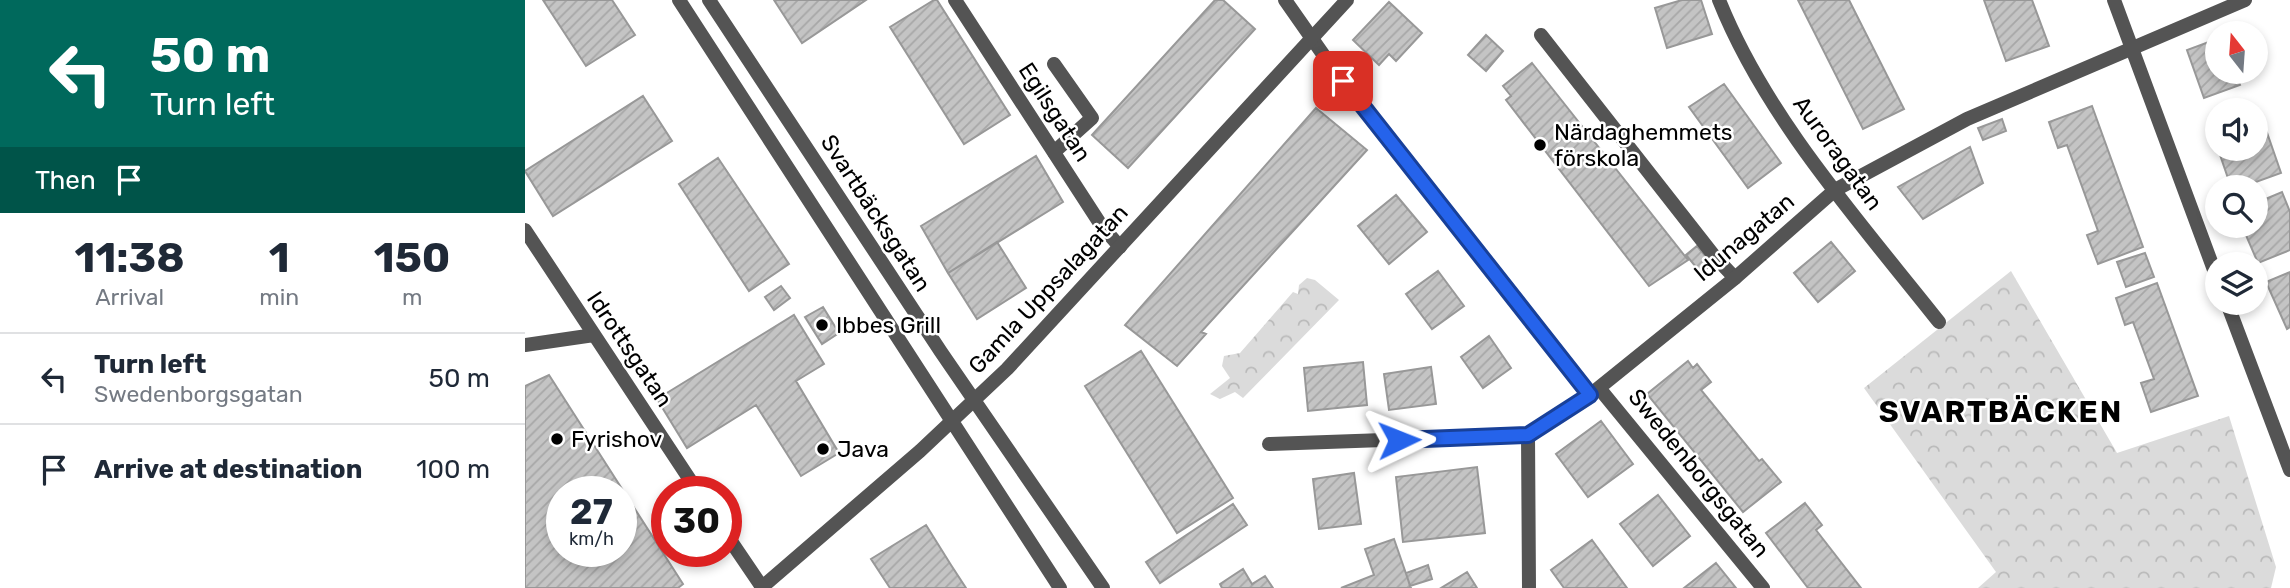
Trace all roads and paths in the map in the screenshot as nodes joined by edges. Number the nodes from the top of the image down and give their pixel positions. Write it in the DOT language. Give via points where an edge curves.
graph roads {
  1 [pos="679,0"];
  2 [pos="709,0"];
  3 [pos="955,0"];
  4 [pos="1285,0"];
  5 [pos="1347,0"];
  6 [pos="1719,0"];
  7 [pos="2114,0"];
  8 [pos="2245,0"];
  9 [pos="1541,35"];
  10 [pos="1313,39"];
  11 [pos="2130,47"];
  12 [pos="1054,64"];
  13 [pos="1054,152"];
  14 [pos="1835,190"];
  15 [pos="525,230"];
  16 [pos="1120,247"];
  17 [pos="2207,252"];
  18 [pos="1735,278"];
  19 [pos="2232,315"];
  20 [pos="1939,322"];
  21 [pos="594,335"];
  22 [pos="525,345"];
  23 [pos="1595,391"];
  24 [pos="974,400"];
  25 [pos="952,421"];
  26 [pos="1528,435"];
  27 [pos="1269,444"];
  28 [pos="2290,470"];
  29 [pos="687,476"];
  30 [pos="742,559"];
  31 [pos="761,588"];
  32 [pos="1060,588"];
  33 [pos="1103,588"];
  34 [pos="1529,588"];
  35 [pos="1763,588"];
  1 -- 25 [label="street"];
  2 -- 24 [label="street, Svartbäcksgatan"];
  3 -- 13 [label="street, Egilsgatan"];
  4 -- 10 [label="street, Swedenborgsgatan"];
  5 -- 10 [label="street, Gamla Uppsalagatan"];
  6 -- 14 [label="street, Auroragatan" via="1752,72"];
  7 -- 11 [label="street"];
  8 -- 11 [label="street, Idunagatan"];
  9 -- 18 [label="street"];
  10 -- 16 [label="street, Gamla Uppsalagatan"];
  10 -- 23 [label="street, Swedenborgsgatan"];
  11 -- 14 [label="street, Idunagatan" via="1966,118"];
  11 -- 17 [label="street"];
  12 -- 13 [label="street" via="1092,118"];
  13 -- 16 [label="street, Egilsgatan"];
  14 -- 18 [label="street, Idunagatan"];
  14 -- 20 [label="street, Auroragatan"];
  15 -- 21 [label="street, Idrottsgatan"];
  16 -- 24 [label="street, Gamla Uppsalagatan"];
  18 -- 23 [label="street, Idunagatan"];
  19 -- 28 [label="street"];
  21 -- 22 [label="street"];
  21 -- 29 [label="street, Idrottsgatan"];
  23 -- 26 [label="street, Idunagatan"];
  23 -- 35 [label="street, Swedenborgsgatan"];
  24 -- 25 [label="street, Gamla Uppsalagatan"];
  24 -- 33 [label="street, Svartbäcksgatan"];
  25 -- 31 [label="street, Gamla Uppsalagatan"];
  25 -- 32 [label="street"];
  26 -- 27 [label="street"];
  26 -- 34 [label="street"];
  30 -- 31 [label="street"];
}
